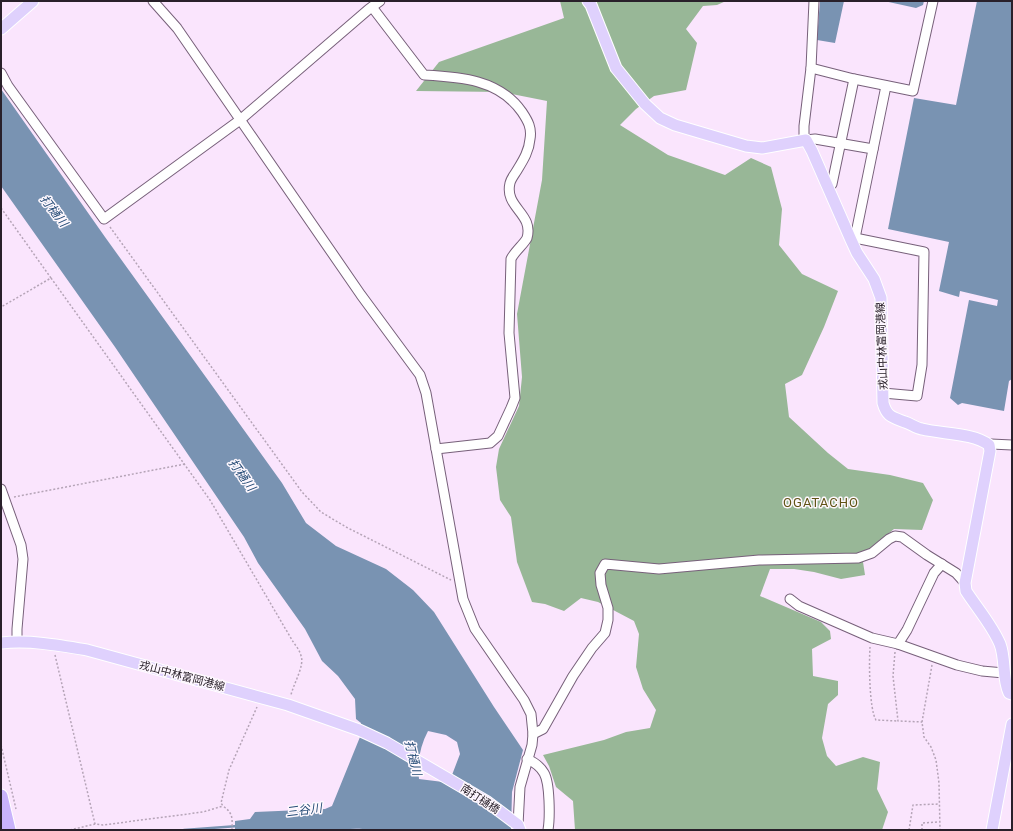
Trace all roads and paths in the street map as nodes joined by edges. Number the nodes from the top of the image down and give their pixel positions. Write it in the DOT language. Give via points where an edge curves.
graph roads {
  1 [pos="33,1"];
  2 [pos="153,1"];
  3 [pos="380,1"];
  4 [pos="588,1"];
  5 [pos="814,1"];
  6 [pos="933,1"];
  7 [pos="372,7"];
  8 [pos="1,29"];
  9 [pos="811,68"];
  10 [pos="1,73"];
  11 [pos="854,79"];
  12 [pos="886,86"];
  13 [pos="240,120"];
  14 [pos="806,140"];
  15 [pos="840,144"];
  16 [pos="872,149"];
  17 [pos="828,188"];
  18 [pos="1,208"];
  19 [pos="104,219"];
  20 [pos="853,239"];
  21 [pos="51,278"];
  22 [pos="1,307"];
  23 [pos="883,393"];
  24 [pos="989,445"];
  25 [pos="1012,445"];
  26 [pos="436,449"];
  27 [pos="185,464"];
  28 [pos="1,489"];
  29 [pos="5,500"];
  30 [pos="942,564"];
  31 [pos="965,583"];
  32 [pos="460,585"];
  33 [pos="790,598"];
  34 [pos="872,638"];
  35 [pos="17,641"];
  36 [pos="1,643"];
  37 [pos="53,644"];
  38 [pos="898,644"];
  39 [pos="934,657"];
  40 [pos="1004,673"];
  41 [pos="1012,694"];
  42 [pos="261,697"];
  43 [pos="288,705"];
  44 [pos="898,721"];
  45 [pos="922,722"];
  46 [pos="1012,724"];
  47 [pos="533,734"];
  48 [pos="1,745"];
  49 [pos="527,759"];
  50 [pos="445,778"];
  51 [pos="1,796"];
  52 [pos="939,804"];
  53 [pos="223,806"];
  54 [pos="18,815"];
  55 [pos="939,822"];
  56 [pos="94,824"];
  57 [pos="517,826"];
  58 [pos="9,830"];
  59 [pos="70,830"];
  60 [pos="232,830"];
  61 [pos="548,830"];
  62 [pos="908,830"];
  63 [pos="922,830"];
  64 [pos="940,830"];
  65 [pos="992,830"];
  1 -- 8 [label="main road"];
  2 -- 13 [label="street" via="177,28"];
  3 -- 7 [label="street"];
  4 -- 14 [label="main road" via="592,5 616,68 645,104 660,118 675,125 746,146 762,148"];
  5 -- 9 [label="street"];
  6 -- 12 [label="street" via="913,91"];
  7 -- 13 [label="street"];
  7 -- 26 [label="street" via="424,76 459,77 481,82 502,92 517,104 530,123 531,138 528,150 510,182 510,198 528,222 527,238 511,259 509,334 515,398 498,436 490,443"];
  9 -- 11 [label="street"];
  9 -- 14 [label="street" via="804,126"];
  10 -- 19 [label="street"];
  11 -- 12 [label="street"];
  11 -- 15 [label="street"];
  12 -- 16 [label="street"];
  13 -- 19 [label="street"];
  13 -- 26 [label="street" via="420,375 426,393"];
  14 -- 15 [label="street"];
  14 -- 17 [label="main road, 戎山中林富岡港線"];
  15 -- 16 [label="street"];
  15 -- 17 [label="street" via="832,184"];
  16 -- 20 [label="street"];
  17 -- 20 [label="main road, 戎山中林富岡港線"];
  18 -- 21 [label="path"];
  19 -- 32 [label="path" via="298,486 321,512"];
  20 -- 23 [label="main road, 戎山中林富岡港線" via="857,253 874,279 881,298"];
  20 -- 23 [label="street" via="924,252 922,365 917,396"];
  21 -- 22 [label="path"];
  21 -- 27 [label="path"];
  23 -- 24 [label="main road, 戎山中林富岡港線" via="884,407 890,416 922,429 973,438"];
  24 -- 25 [label="street"];
  24 -- 31 [label="main road" via="990,451"];
  26 -- 32 [label="street"];
  27 -- 29 [label="path"];
  27 -- 43 [label="path" via="234,538 302,657"];
  28 -- 29 [label="street"];
  29 -- 35 [label="street" via="21,545 23,559"];
  30 -- 31 [label="street"];
  30 -- 38 [label="street" via="934,573"];
  30 -- 47 [label="street" via="902,537 895,536 872,553 858,558 759,560 659,569 605,564 600,573 608,608 604,633 573,676 543,729"];
  31 -- 40 [label="main road" via="966,591 1001,646"];
  32 -- 47 [label="street" via="475,629 531,714"];
  33 -- 34 [label="street" via="799,606"];
  34 -- 38 [label="street"];
  34 -- 44 [label="path" via="869,655 874,717 876,720"];
  35 -- 36 [label="main road, 戎山中林富岡港線"];
  35 -- 37 [label="main road, 戎山中林富岡港線"];
  37 -- 42 [label="main road, 戎山中林富岡港線" via="87,650"];
  37 -- 56 [label="path"];
  38 -- 39 [label="street"];
  38 -- 44 [label="path" via="894,653 893,676"];
  39 -- 40 [label="street" via="982,671"];
  39 -- 45 [label="path"];
  40 -- 41 [label="main road" via="1005,685"];
  42 -- 43 [label="main road, 戎山中林富岡港線"];
  42 -- 53 [label="path" via="229,770 221,803"];
  43 -- 50 [label="main road, 戎山中林富岡港線" via="359,730 387,743"];
  44 -- 45 [label="path"];
  45 -- 52 [label="path" via="924,737 936,760"];
  46 -- 65 [label="main road"];
  47 -- 49 [label="street"];
  48 -- 54 [label="path"];
  49 -- 57 [label="street" via="520,787"];
  49 -- 61 [label="street" via="535,762 545,774 549,798"];
  50 -- 57 [label="main road, 南打樋橋" via="486,801"];
  51 -- 58 [label="highway"];
  52 -- 55 [label="path"];
  52 -- 62 [label="path" via="913,805"];
  53 -- 56 [label="path" via="188,814"];
  53 -- 60 [label="path" via="232,817"];
  55 -- 63 [label="path" via="922,823"];
  55 -- 64 [label="path"];
  56 -- 59 [label="path"];
}
